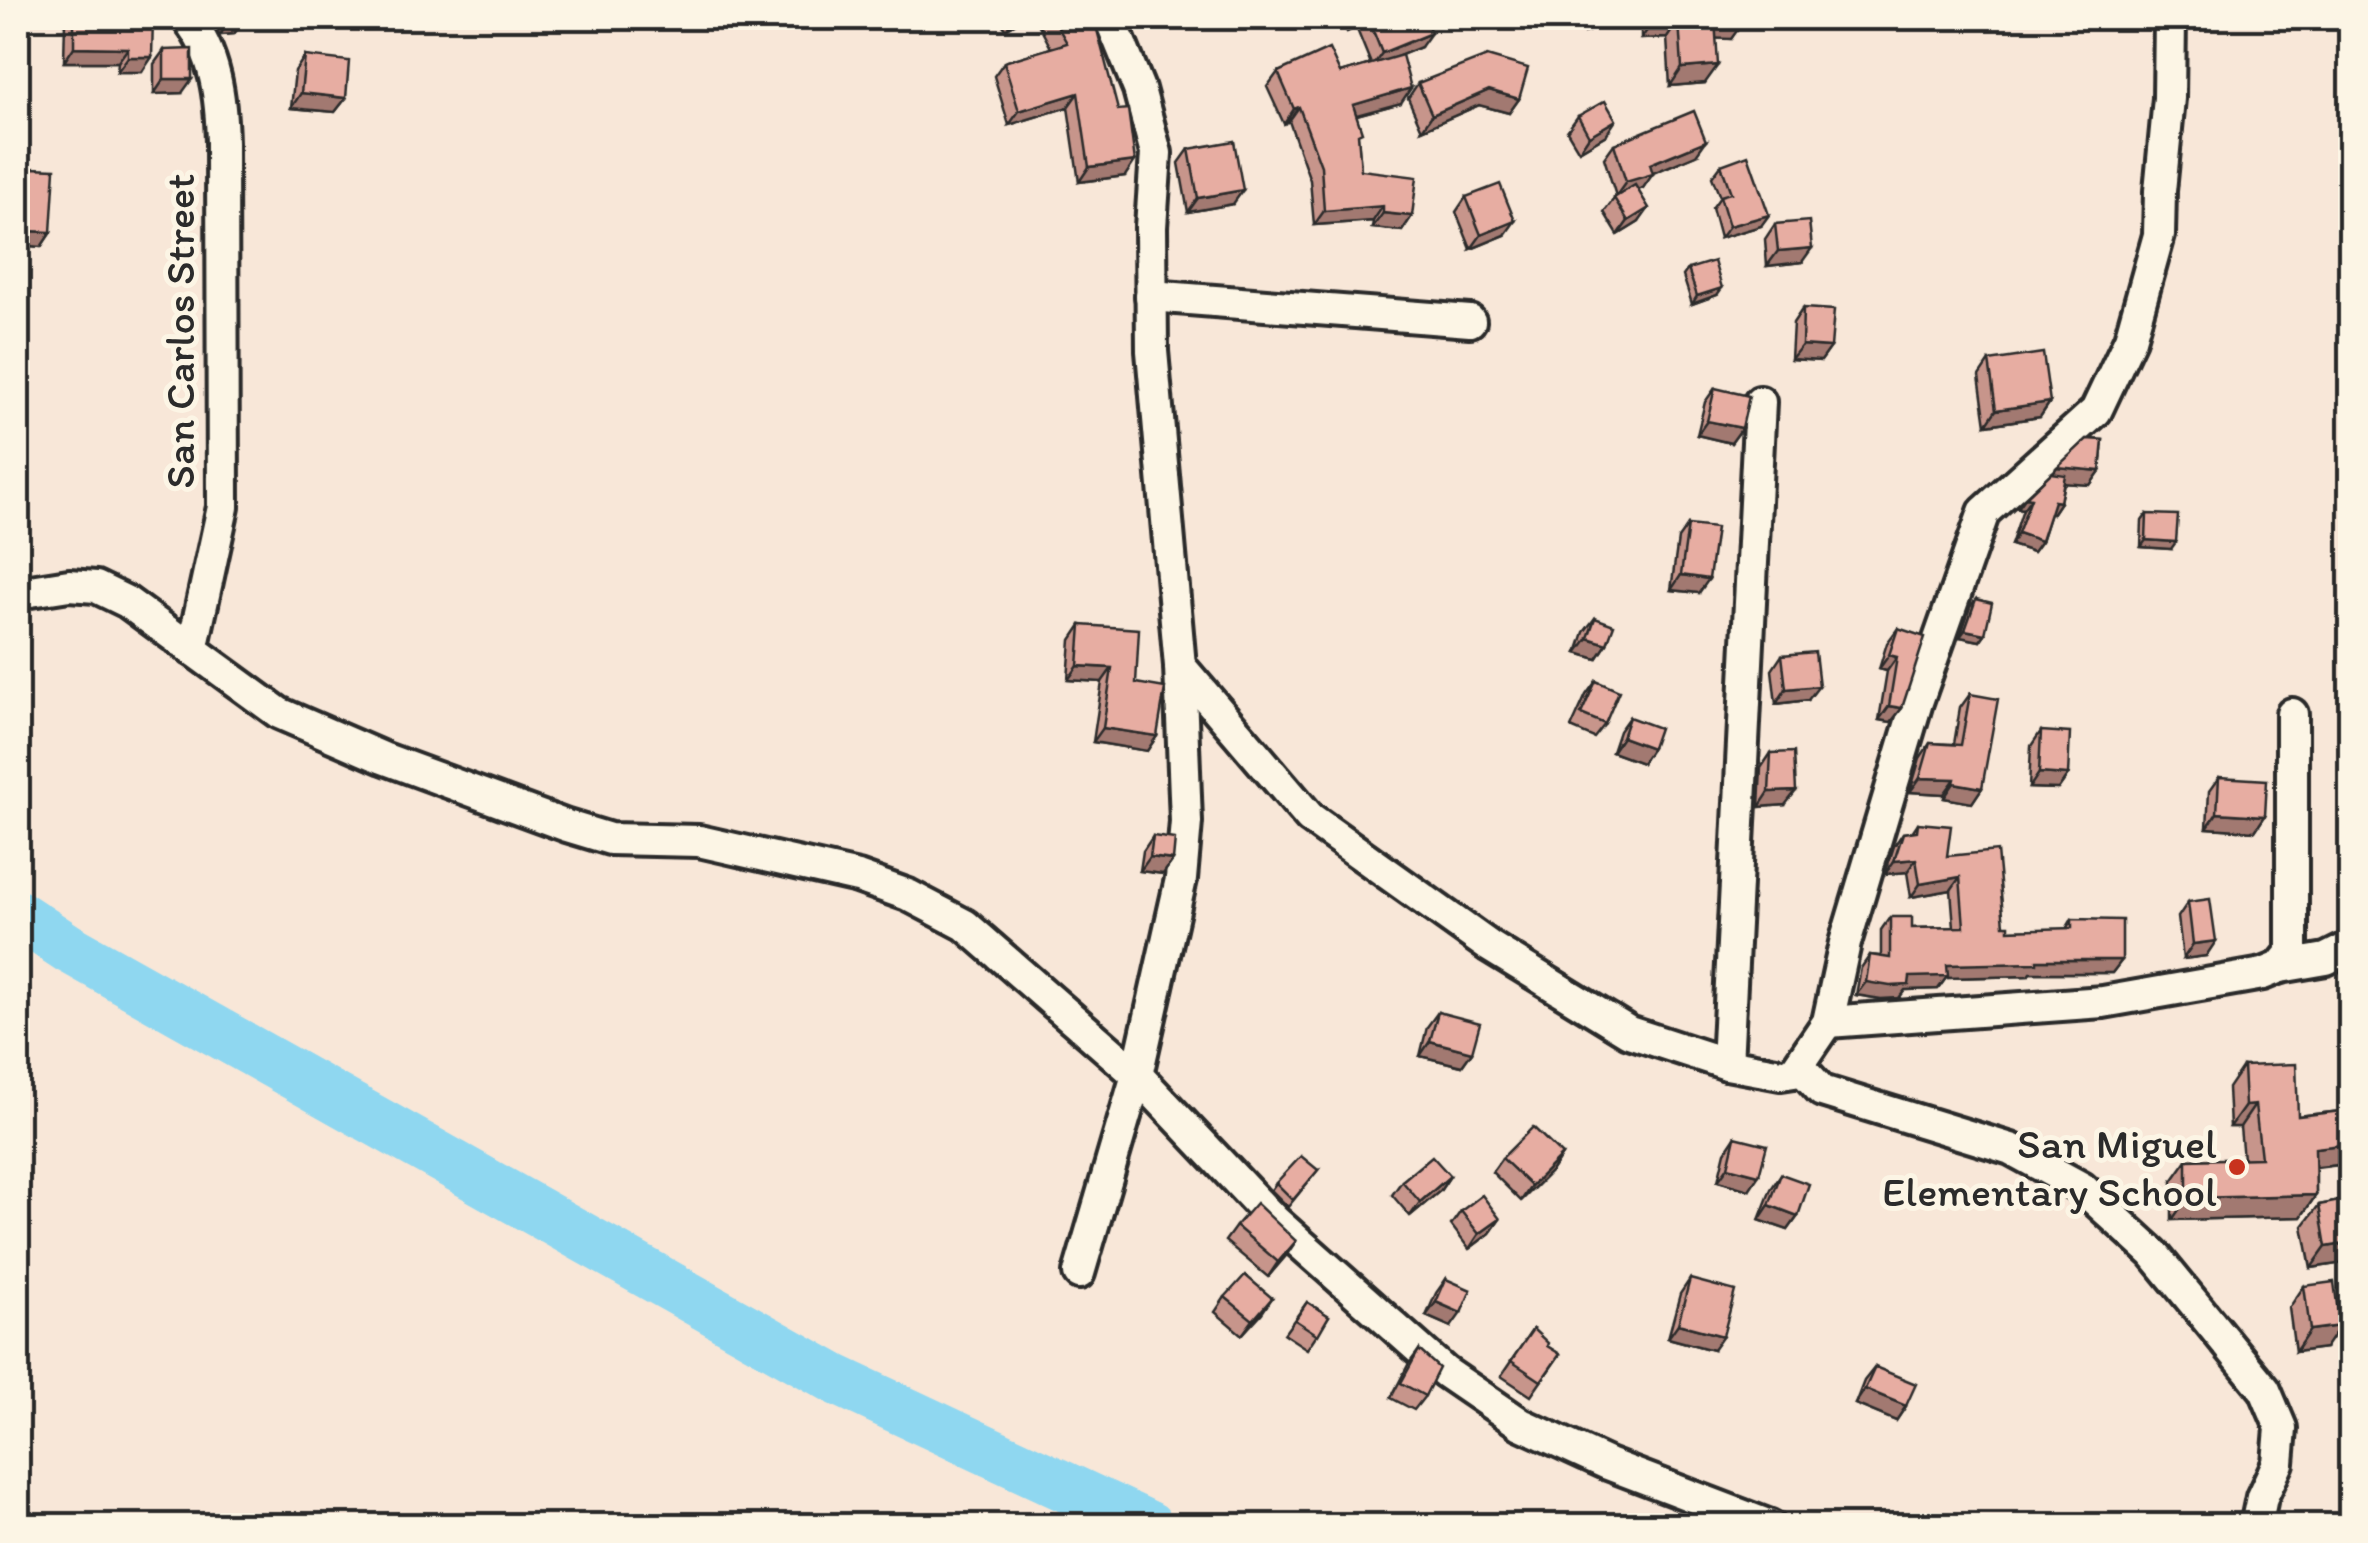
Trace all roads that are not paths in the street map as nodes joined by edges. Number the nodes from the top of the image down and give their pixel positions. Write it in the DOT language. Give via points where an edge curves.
graph roads {
  1 [pos="187,18"];
  2 [pos="1110,18"];
  3 [pos="2170,18"];
  4 [pos="1152,296"];
  5 [pos="1470,321"];
  6 [pos="1760,402"];
  7 [pos="18,593"];
  8 [pos="192,650"];
  9 [pos="1180,666"];
  10 [pos="2292,714"];
  11 [pos="2350,946"];
  12 [pos="2280,967"];
  13 [pos="1828,1022"];
  14 [pos="1727,1064"];
  15 [pos="1800,1067"];
  16 [pos="1137,1074"];
  17 [pos="1080,1272"];
  18 [pos="1770,1526"];
  19 [pos="2256,1526"];
  1 -- 8 [label="street, San Carlos Street" via="214,68 222,128 223,506"];
  2 -- 4 [label="street" via="1156,153"];
  3 -- 13 [label="street" via="2159,234 2130,339 2096,411 1984,512 1917,702 1844,944"];
  4 -- 5 [label="street"];
  4 -- 9 [label="street"];
  6 -- 14 [label="street"];
  7 -- 8 [label="street" via="96,586"];
  8 -- 16 [label="street" via="279,713 567,826 610,839 699,841 908,894 964,925"];
  9 -- 14 [label="street" via="1310,818 1489,946 1629,1032"];
  9 -- 16 [label="street" via="1186,822 1181,880"];
  10 -- 12 [label="street" via="2292,952"];
  11 -- 12 [label="street" via="2326,959"];
  12 -- 13 [label="street" via="2103,1002"];
  13 -- 15 [label="street"];
  14 -- 15 [label="street" via="1781,1074"];
  15 -- 19 [label="street" via="1822,1091 2011,1149 2082,1188 2153,1253 2264,1390 2282,1428 2278,1463"];
  16 -- 17 [label="street"];
  16 -- 18 [label="street" via="1274,1221 1445,1372 1521,1424"];
}
